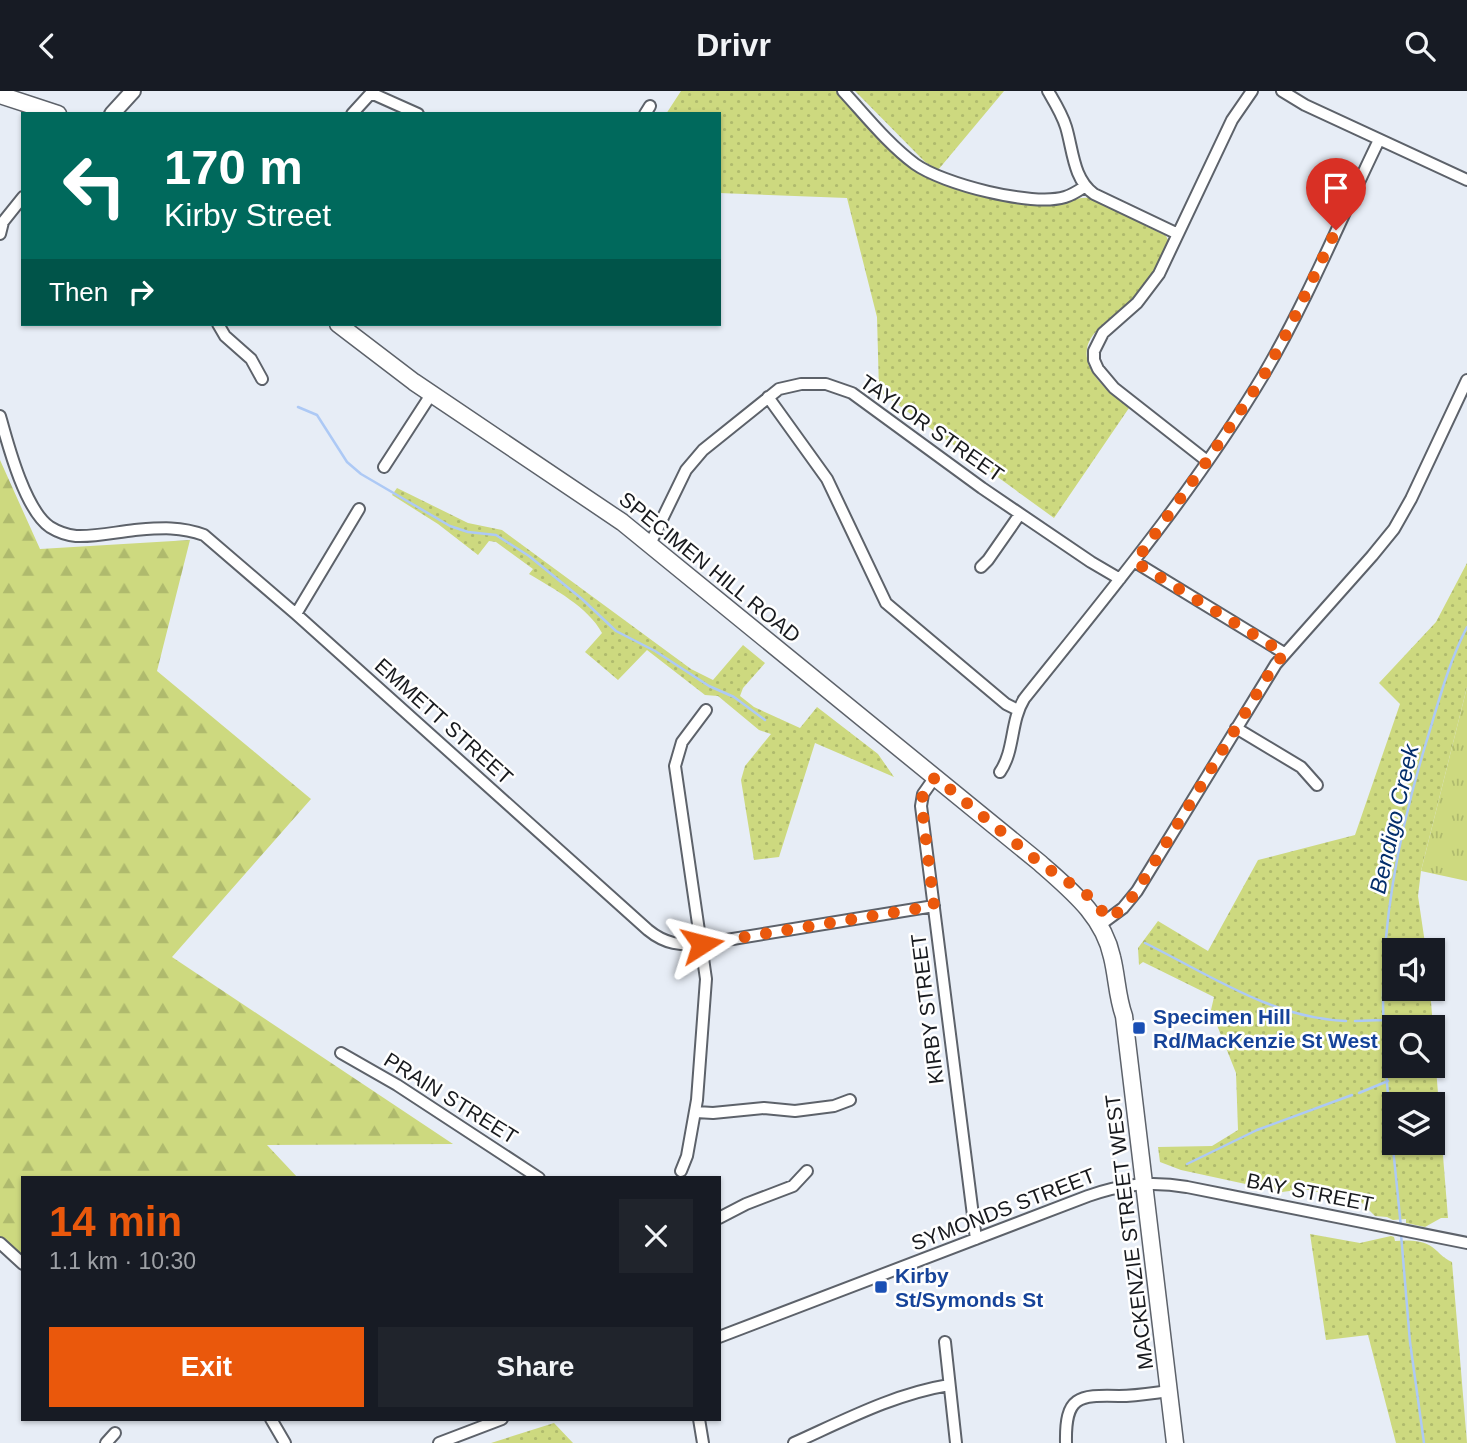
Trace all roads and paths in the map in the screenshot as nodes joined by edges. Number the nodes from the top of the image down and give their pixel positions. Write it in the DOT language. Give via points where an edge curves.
graph roads {
  1 [pos="133,91"];
  2 [pos="844,91"];
  3 [pos="1048,91"];
  4 [pos="1252,91"];
  5 [pos="1282,91"];
  6 [pos="372,92"];
  7 [pos="0,95"];
  8 [pos="52,112"];
  9 [pos="114,112"];
  10 [pos="354,112"];
  11 [pos="414,112"];
  12 [pos="1379,140"];
  13 [pos="1467,180"];
  14 [pos="1084,187"];
  15 [pos="21,200"];
  16 [pos="0,234"];
  17 [pos="1178,234"];
  18 [pos="219,326"];
  19 [pos="341,326"];
  20 [pos="262,379"];
  21 [pos="1467,380"];
  22 [pos="432,393"];
  23 [pos="768,397"];
  24 [pos="0,416"];
  25 [pos="1207,461"];
  26 [pos="384,467"];
  27 [pos="359,509"];
  28 [pos="1020,514"];
  29 [pos="650,544"];
  30 [pos="1135,562"];
  31 [pos="981,567"];
  32 [pos="1120,579"];
  33 [pos="296,614"];
  34 [pos="1284,653"];
  35 [pos="706,710"];
  36 [pos="1018,710"];
  37 [pos="1236,728"];
  38 [pos="1000,772"];
  39 [pos="935,777"];
  40 [pos="1317,785"];
  41 [pos="934,906"];
  42 [pos="1104,922"];
  43 [pos="702,944"];
  44 [pos="341,1053"];
  45 [pos="850,1100"];
  46 [pos="696,1111"];
  47 [pos="681,1171"];
  48 [pos="807,1171"];
  49 [pos="536,1176"];
  50 [pos="1145,1184"];
  51 [pos="721,1217"];
  52 [pos="976,1239"];
  53 [pos="0,1243"];
  54 [pos="1467,1243"];
  55 [pos="21,1262"];
  56 [pos="721,1336"];
  57 [pos="945,1342"];
  58 [pos="949,1385"];
  59 [pos="1169,1391"];
  60 [pos="272,1421"];
  61 [pos="498,1421"];
  62 [pos="699,1421"];
  63 [pos="115,1433"];
  64 [pos="460,1439"];
  65 [pos="106,1443"];
  66 [pos="285,1443"];
  67 [pos="439,1443"];
  68 [pos="703,1443"];
  69 [pos="794,1443"];
  70 [pos="956,1443"];
  71 [pos="1066,1443"];
  72 [pos="1175,1443"];
  1 -- 9 [label="street"];
  2 -- 14 [label="street" via="913,162 949,180 1024,198 1065,197"];
  3 -- 14 [label="street" via="1066,125"];
  4 -- 17 [label="street" via="1232,120"];
  5 -- 12 [label="street"];
  6 -- 10 [label="street"];
  6 -- 11 [label="street"];
  7 -- 8 [label="main road"];
  12 -- 13 [label="street"];
  12 -- 25 [label="street" via="1289,329"];
  14 -- 17 [label="street"];
  15 -- 16 [label="street" via="3,222"];
  17 -- 25 [label="street" via="1148,289 1097,342 1094,360 1114,388"];
  18 -- 20 [label="street" via="251,359"];
  19 -- 22 [label="main road, SPECIMEN HILL ROAD"];
  21 -- 34 [label="street" via="1394,529"];
  22 -- 26 [label="street"];
  22 -- 29 [label="main road, SPECIMEN HILL ROAD" via="597,503"];
  23 -- 28 [label="street, TAYLOR STREET" via="801,384 826,383 845,389"];
  23 -- 29 [label="street, TAYLOR STREET" via="692,461"];
  23 -- 36 [label="street" via="827,479 886,603"];
  24 -- 33 [label="street, EMMETT STREET" via="28,495 49,527 78,536 189,529 204,535"];
  25 -- 30 [label="street"];
  27 -- 33 [label="street"];
  28 -- 31 [label="street"];
  28 -- 32 [label="street, TAYLOR STREET"];
  29 -- 39 [label="main road, SPECIMEN HILL ROAD"];
  30 -- 32 [label="street"];
  30 -- 34 [label="street"];
  32 -- 36 [label="street"];
  33 -- 43 [label="street, EMMETT STREET" via="648,930 670,943"];
  34 -- 37 [label="street"];
  35 -- 43 [label="street" via="682,742 675,766"];
  36 -- 38 [label="street" via="1011,749"];
  37 -- 40 [label="street" via="1301,767"];
  37 -- 42 [label="street" via="1137,891"];
  39 -- 41 [label="street, KIRBY STREET" via="921,799"];
  39 -- 42 [label="main road, SPECIMEN HILL ROAD"];
  41 -- 43 [label="street, EMMETT STREET"];
  41 -- 52 [label="street, KIRBY STREET"];
  42 -- 50 [label="main road, MACKENZIE STREET WEST" via="1124,1016"];
  43 -- 46 [label="street" via="706,993"];
  44 -- 49 [label="street, PRAIN STREET"];
  45 -- 46 [label="street" via="795,1111"];
  46 -- 47 [label="street"];
  48 -- 51 [label="street" via="793,1186"];
  50 -- 52 [label="street, SYMONDS STREET" via="1103,1191"];
  50 -- 54 [label="street, BAY STREET" via="1187,1187"];
  50 -- 59 [label="main road, MACKENZIE STREET WEST"];
  52 -- 56 [label="street, SYMONDS STREET"];
  53 -- 55 [label="street"];
  57 -- 58 [label="street"];
  58 -- 69 [label="street" via="893,1399"];
  58 -- 70 [label="street"];
  59 -- 71 [label="street" via="1082,1399 1068,1415"];
  59 -- 72 [label="main road, MACKENZIE STREET WEST"];
  60 -- 66 [label="street"];
  61 -- 64 [label="street"];
  62 -- 68 [label="street"];
  63 -- 65 [label="street"];
  64 -- 67 [label="street"];
}
